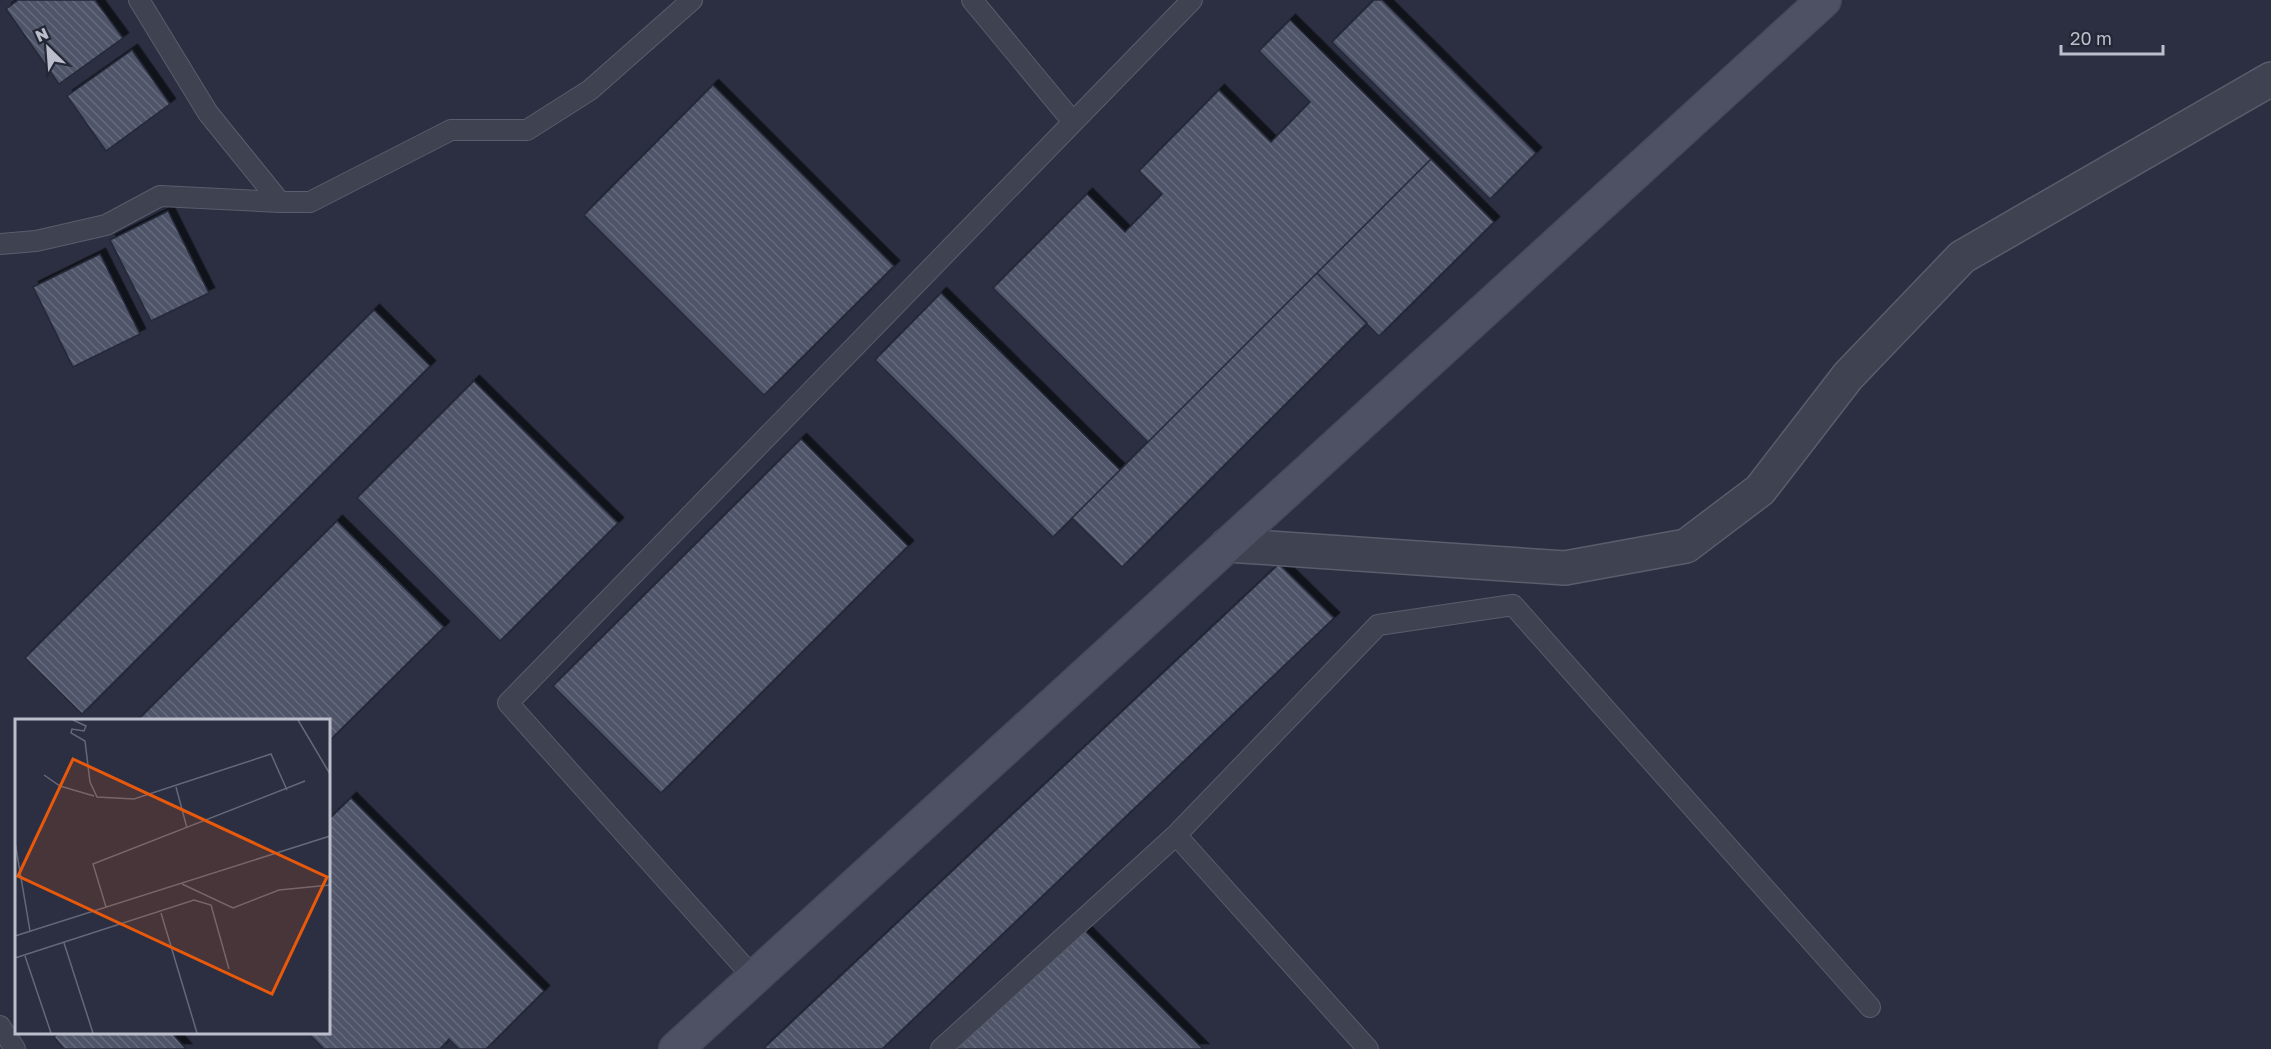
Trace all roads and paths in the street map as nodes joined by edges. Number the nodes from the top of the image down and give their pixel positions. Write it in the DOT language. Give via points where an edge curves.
graph roads {
  1 [pos="139,0"];
  2 [pos="692,0"];
  3 [pos="972,0"];
  4 [pos="1192,0"];
  5 [pos="1824,0"];
  6 [pos="2271,79"];
  7 [pos="1073,122"];
  8 [pos="280,202"];
  9 [pos="0,244"];
  10 [pos="1227,545"];
  11 [pos="1176,835"];
  12 [pos="754,978"];
  13 [pos="1870,1007"];
  14 [pos="0,1026"];
  15 [pos="15,1049"];
  16 [pos="676,1049"];
  17 [pos="941,1049"];
  18 [pos="1368,1049"];
  1 -- 8 [label="lane" via="208,113"];
  2 -- 8 [label="lane" via="590,90 527,130 451,130 310,202"];
  3 -- 7 [label="lane"];
  4 -- 7 [label="lane"];
  5 -- 10 [label="main road"];
  6 -- 10 [label="street" via="1962,258 1848,376 1760,490 1686,546 1565,568"];
  7 -- 12 [label="lane" via="508,703"];
  8 -- 9 [label="lane" via="160,196 106,225 36,241"];
  10 -- 12 [label="main road"];
  11 -- 13 [label="lane" via="1378,625 1513,604"];
  11 -- 17 [label="lane"];
  11 -- 18 [label="lane"];
  12 -- 16 [label="main road"];
  14 -- 15 [label="lane"];
}
